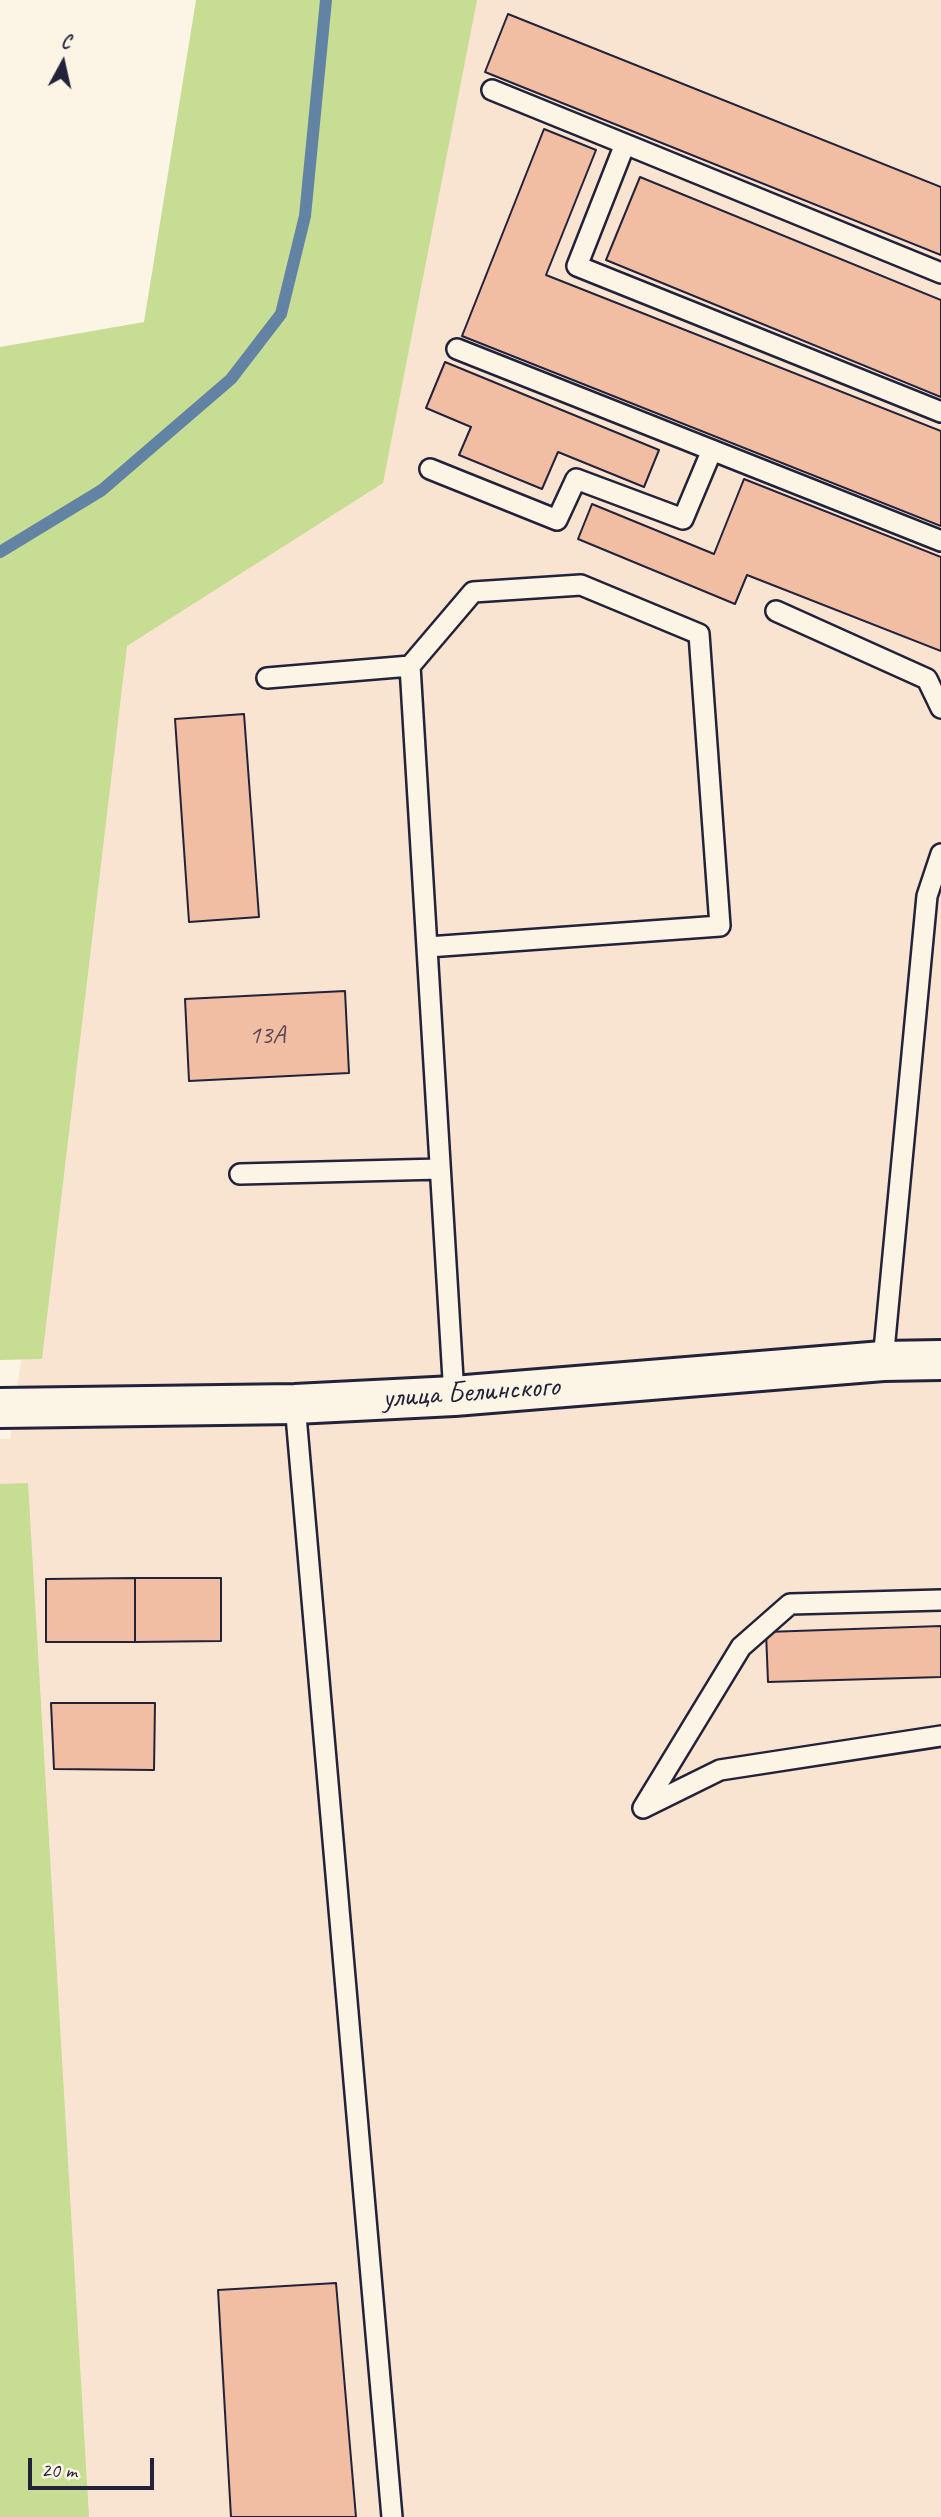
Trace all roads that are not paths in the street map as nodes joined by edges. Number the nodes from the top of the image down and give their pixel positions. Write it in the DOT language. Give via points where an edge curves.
graph roads {
  1 [pos="492,90"];
  2 [pos="625,144"];
  3 [pos="941,273"];
  4 [pos="457,349"];
  5 [pos="941,412"];
  6 [pos="712,450"];
  7 [pos="430,469"];
  8 [pos="941,541"];
  9 [pos="776,611"];
  10 [pos="410,666"];
  11 [pos="267,678"];
  12 [pos="941,708"];
  13 [pos="941,854"];
  14 [pos="428,947"];
  15 [pos="440,1169"];
  16 [pos="240,1174"];
  17 [pos="941,1360"];
  18 [pos="883,1361"];
  19 [pos="454,1396"];
  20 [pos="295,1404"];
  21 [pos="0,1408"];
  22 [pos="941,1600"];
  23 [pos="941,1736"];
  24 [pos="392,2517"];
  1 -- 2 [label="lane"];
  2 -- 3 [label="lane"];
  2 -- 5 [label="lane" via="577,266"];
  4 -- 6 [label="lane"];
  6 -- 7 [label="lane" via="683,519 576,479 557,520"];
  6 -- 8 [label="lane"];
  9 -- 12 [label="lane" via="927,679"];
  10 -- 11 [label="lane"];
  10 -- 14 [label="lane"];
  10 -- 14 [label="lane" via="473,592 581,585 699,634 720,926"];
  13 -- 18 [label="lane" via="928,896"];
  14 -- 15 [label="lane"];
  15 -- 16 [label="lane"];
  15 -- 19 [label="lane"];
  17 -- 18 [label="street, улица Белинского"];
  18 -- 19 [label="street, улица Белинского"];
  19 -- 20 [label="street, улица Белинского"];
  20 -- 21 [label="street, улица Белинского"];
  20 -- 24 [label="lane"];
  22 -- 23 [label="lane" via="790,1604 741,1647 643,1808 720,1770"];
}
